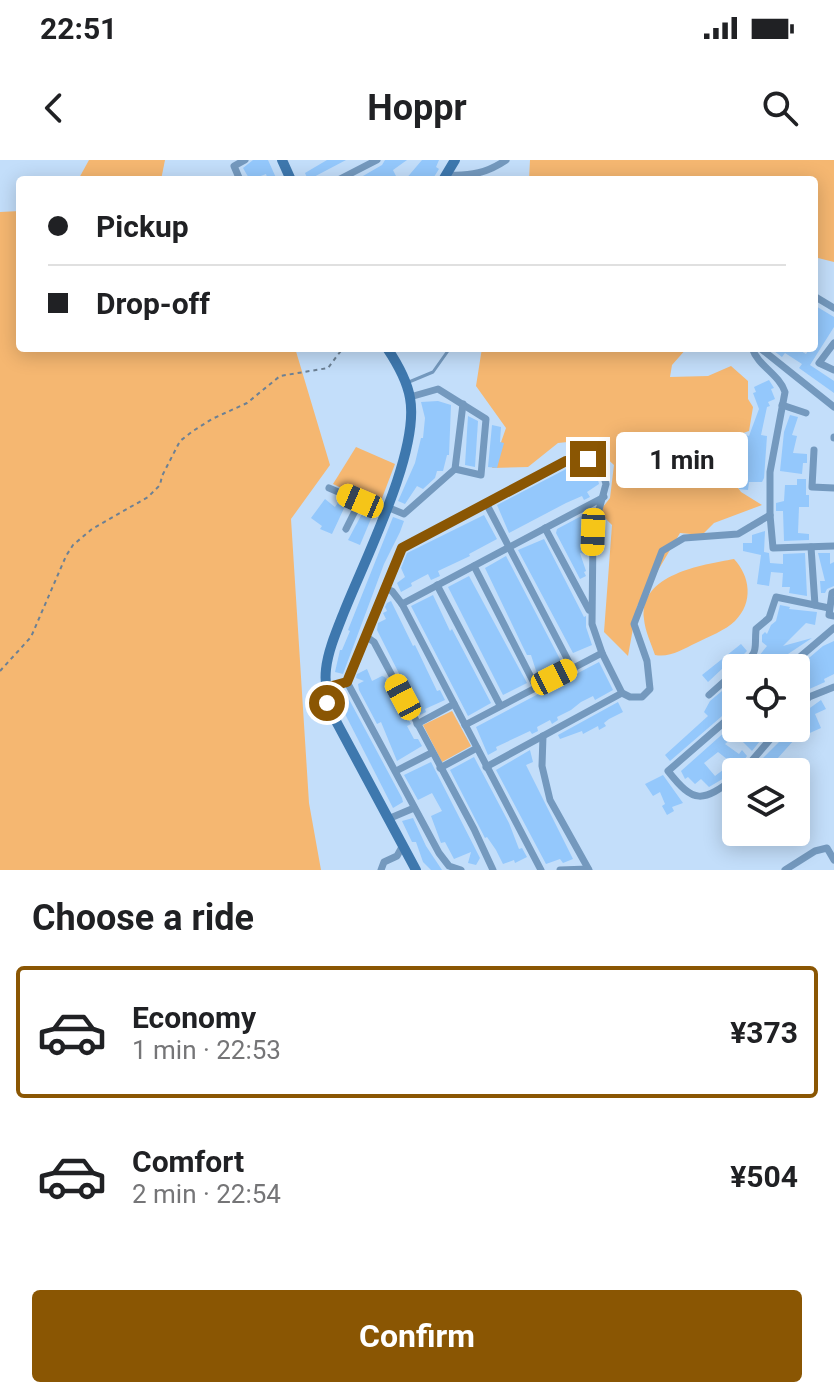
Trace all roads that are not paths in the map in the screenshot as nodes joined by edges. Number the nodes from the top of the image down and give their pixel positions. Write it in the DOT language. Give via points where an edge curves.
graph roads {
  1 [pos="245,160"];
  2 [pos="377,160"];
  3 [pos="506,160"];
  4 [pos="238,176"];
  5 [pos="346,176"];
  6 [pos="457,176"];
  7 [pos="834,343"];
  8 [pos="389,352"];
  9 [pos="447,352"];
  10 [pos="753,352"];
  11 [pos="765,352"];
  12 [pos="834,370"];
  13 [pos="405,384"];
  14 [pos="410,397"];
  15 [pos="463,404"];
  16 [pos="782,405"];
  17 [pos="834,407"];
  18 [pos="806,413"];
  19 [pos="814,450"];
  20 [pos="455,469"];
  21 [pos="329,488"];
  22 [pos="834,488"];
  23 [pos="604,497"];
  24 [pos="360,501"];
  25 [pos="486,503"];
  26 [pos="386,509"];
  27 [pos="770,515"];
  28 [pos="545,528"];
  29 [pos="346,529"];
  30 [pos="509,546"];
  31 [pos="834,546"];
  32 [pos="811,547"];
  33 [pos="474,566"];
  34 [pos="437,585"];
  35 [pos="386,589"];
  36 [pos="834,592"];
  37 [pos="402,604"];
  38 [pos="815,605"];
  39 [pos="829,608"];
  40 [pos="591,614"];
  41 [pos="834,616"];
  42 [pos="834,628"];
  43 [pos="367,637"];
  44 [pos="602,653"];
  45 [pos="754,654"];
  46 [pos="803,654"];
  47 [pos="572,668"];
  48 [pos="347,682"];
  49 [pos="722,683"];
  50 [pos="536,687"];
  51 [pos="834,687"];
  52 [pos="325,688"];
  53 [pos="622,693"];
  54 [pos="709,695"];
  55 [pos="810,697"];
  56 [pos="454,704"];
  57 [pos="500,705"];
  58 [pos="417,724"];
  59 [pos="722,724"];
  60 [pos="465,725"];
  61 [pos="543,736"];
  62 [pos="768,742"];
  63 [pos="477,748"];
  64 [pos="431,753"];
  65 [pos="754,758"];
  66 [pos="486,767"];
  67 [pos="440,768"];
  68 [pos="396,771"];
  69 [pos="722,785"];
  70 [pos="414,808"];
  71 [pos="388,819"];
  72 [pos="402,847"];
  73 [pos="834,860"];
  74 [pos="588,869"];
  75 [pos="789,869"];
  76 [pos="381,870"];
  77 [pos="416,870"];
  78 [pos="461,870"];
  79 [pos="493,870"];
  80 [pos="541,870"];
  81 [pos="560,870"];
  1 -- 4 [label="street" via="234,166"];
  2 -- 5 [label="street"];
  3 -- 6 [label="street" via="478,174"];
  7 -- 12 [label="street" via="819,363"];
  8 -- 13 [label="street"];
  9 -- 13 [label="lane" via="433,372"];
  10 -- 16 [label="street" via="783,385"];
  11 -- 17 [label="street"];
  13 -- 14 [label="street"];
  14 -- 15 [label="street" via="438,389"];
  14 -- 26 [label="street" via="408,449"];
  15 -- 20 [label="street"];
  15 -- 20 [label="street" via="486,419 481,475"];
  16 -- 18 [label="street"];
  16 -- 27 [label="street" via="770,472"];
  19 -- 22 [label="street" via="812,487"];
  20 -- 26 [label="street" via="404,514"];
  21 -- 24 [label="street"];
  23 -- 25 [label="street" via="602,471 579,458"];
  23 -- 28 [label="street"];
  23 -- 40 [label="street" via="593,532"];
  24 -- 26 [label="street"];
  24 -- 29 [label="street"];
  25 -- 30 [label="street"];
  25 -- 35 [label="street" via="402,548"];
  26 -- 52 [label="street" via="331,645"];
  27 -- 32 [label="street" via="773,548"];
  27 -- 53 [label="street" via="738,534 684,538 662,551 634,624 650,689 642,697"];
  28 -- 30 [label="street"];
  28 -- 40 [label="street"];
  30 -- 33 [label="street"];
  30 -- 47 [label="street"];
  31 -- 32 [label="street"];
  32 -- 38 [label="street"];
  33 -- 34 [label="street"];
  33 -- 50 [label="street"];
  34 -- 37 [label="street"];
  34 -- 57 [label="street"];
  35 -- 37 [label="street"];
  35 -- 43 [label="street"];
  36 -- 39 [label="street"];
  37 -- 56 [label="street"];
  38 -- 39 [label="street"];
  38 -- 45 [label="street" via="776,597 769,618 756,629"];
  39 -- 41 [label="street"];
  40 -- 44 [label="street"];
  42 -- 46 [label="street"];
  43 -- 48 [label="street"];
  43 -- 58 [label="street"];
  44 -- 47 [label="street"];
  44 -- 53 [label="street"];
  47 -- 50 [label="street"];
  48 -- 52 [label="street"];
  48 -- 68 [label="street"];
  49 -- 54 [label="street"];
  50 -- 57 [label="street"];
  51 -- 55 [label="street"];
  52 -- 71 [label="street" via="327,703"];
  53 -- 61 [label="street"];
  56 -- 58 [label="street"];
  56 -- 60 [label="street"];
  57 -- 60 [label="street"];
  58 -- 64 [label="street"];
  59 -- 69 [label="street" via="668,771 695,797"];
  60 -- 63 [label="street"];
  61 -- 66 [label="street"];
  61 -- 74 [label="street" via="542,766 550,800"];
  62 -- 65 [label="street"];
  63 -- 66 [label="street"];
  63 -- 67 [label="street"];
  64 -- 67 [label="street"];
  64 -- 68 [label="street"];
  66 -- 80 [label="street"];
  67 -- 79 [label="street"];
  68 -- 70 [label="street"];
  70 -- 71 [label="street"];
  70 -- 78 [label="street" via="449,866"];
  71 -- 72 [label="street"];
  72 -- 76 [label="street"];
  72 -- 77 [label="street"];
  73 -- 75 [label="street" via="827,848"];
  74 -- 81 [label="street"];
}
